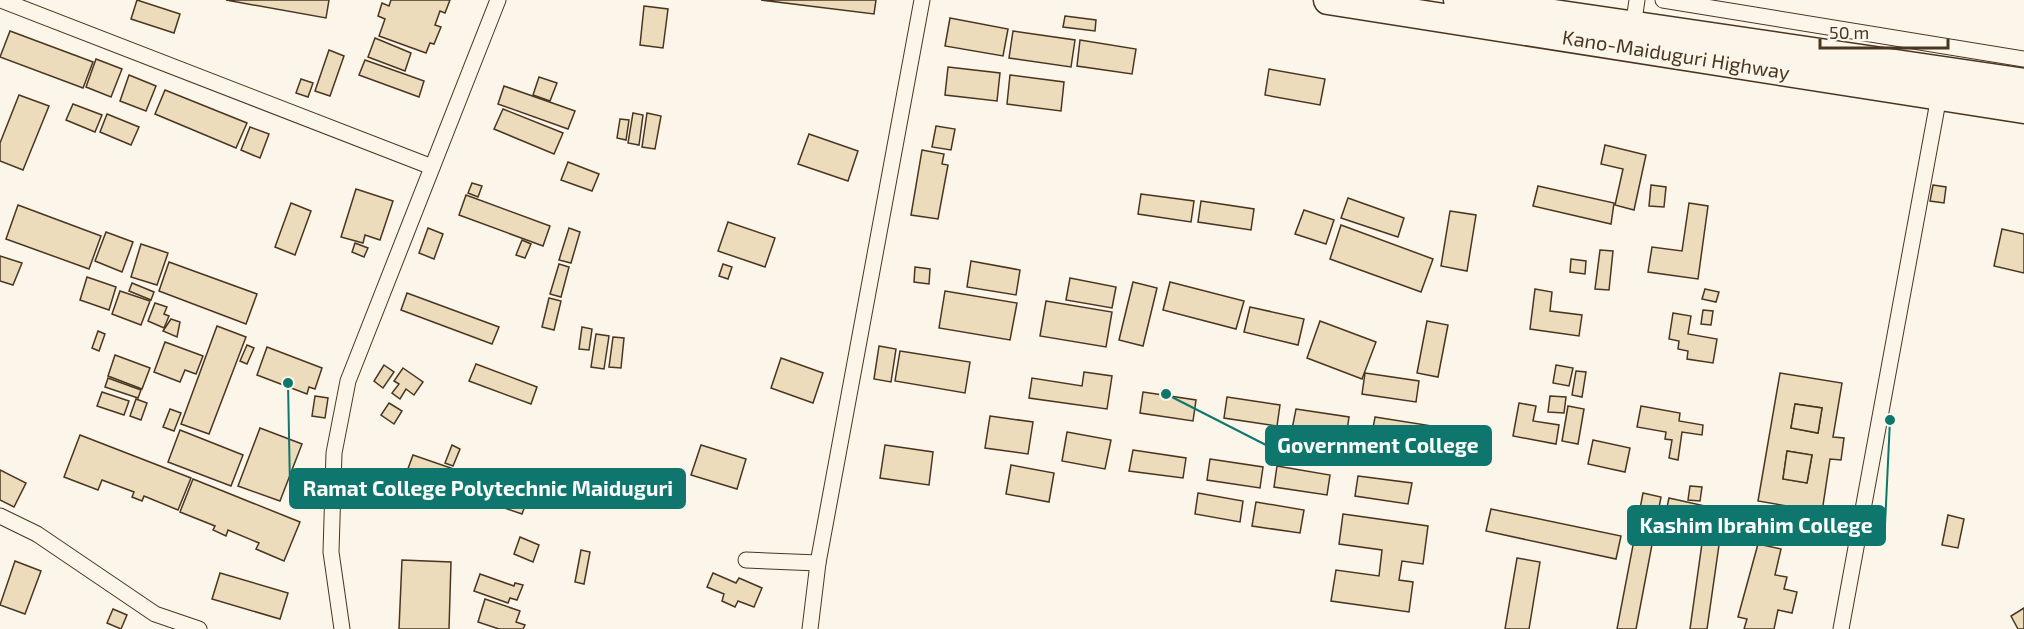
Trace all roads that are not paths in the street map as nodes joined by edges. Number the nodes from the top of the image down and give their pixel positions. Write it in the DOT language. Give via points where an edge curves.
graph roads {
  1 [pos="1,0"];
  2 [pos="498,0"];
  3 [pos="922,0"];
  4 [pos="1328,0"];
  5 [pos="1458,0"];
  6 [pos="1663,0"];
  7 [pos="1635,13"];
  8 [pos="2024,59"];
  9 [pos="2024,83"];
  10 [pos="1939,96"];
  11 [pos="2024,109"];
  12 [pos="432,167"];
  13 [pos="0,516"];
  14 [pos="746,560"];
  15 [pos="818,563"];
  16 [pos="199,629"];
  17 [pos="342,629"];
  18 [pos="810,629"];
  19 [pos="1841,629"];
  1 -- 12 [label="street"];
  2 -- 12 [label="street"];
  3 -- 15 [label="street"];
  4 -- 10 [label="highway, Kano-Maiduguri Highway"];
  5 -- 7 [label="highway, Kano-Maiduguri Highway"];
  6 -- 8 [label="street"];
  7 -- 9 [label="highway, Kano-Maiduguri Highway"];
  10 -- 11 [label="highway, Kano-Maiduguri Highway"];
  10 -- 19 [label="street"];
  12 -- 17 [label="street" via="348,381 334,453 331,552"];
  13 -- 16 [label="street" via="37,534 155,614"];
  14 -- 15 [label="street"];
  15 -- 18 [label="street"];
}
